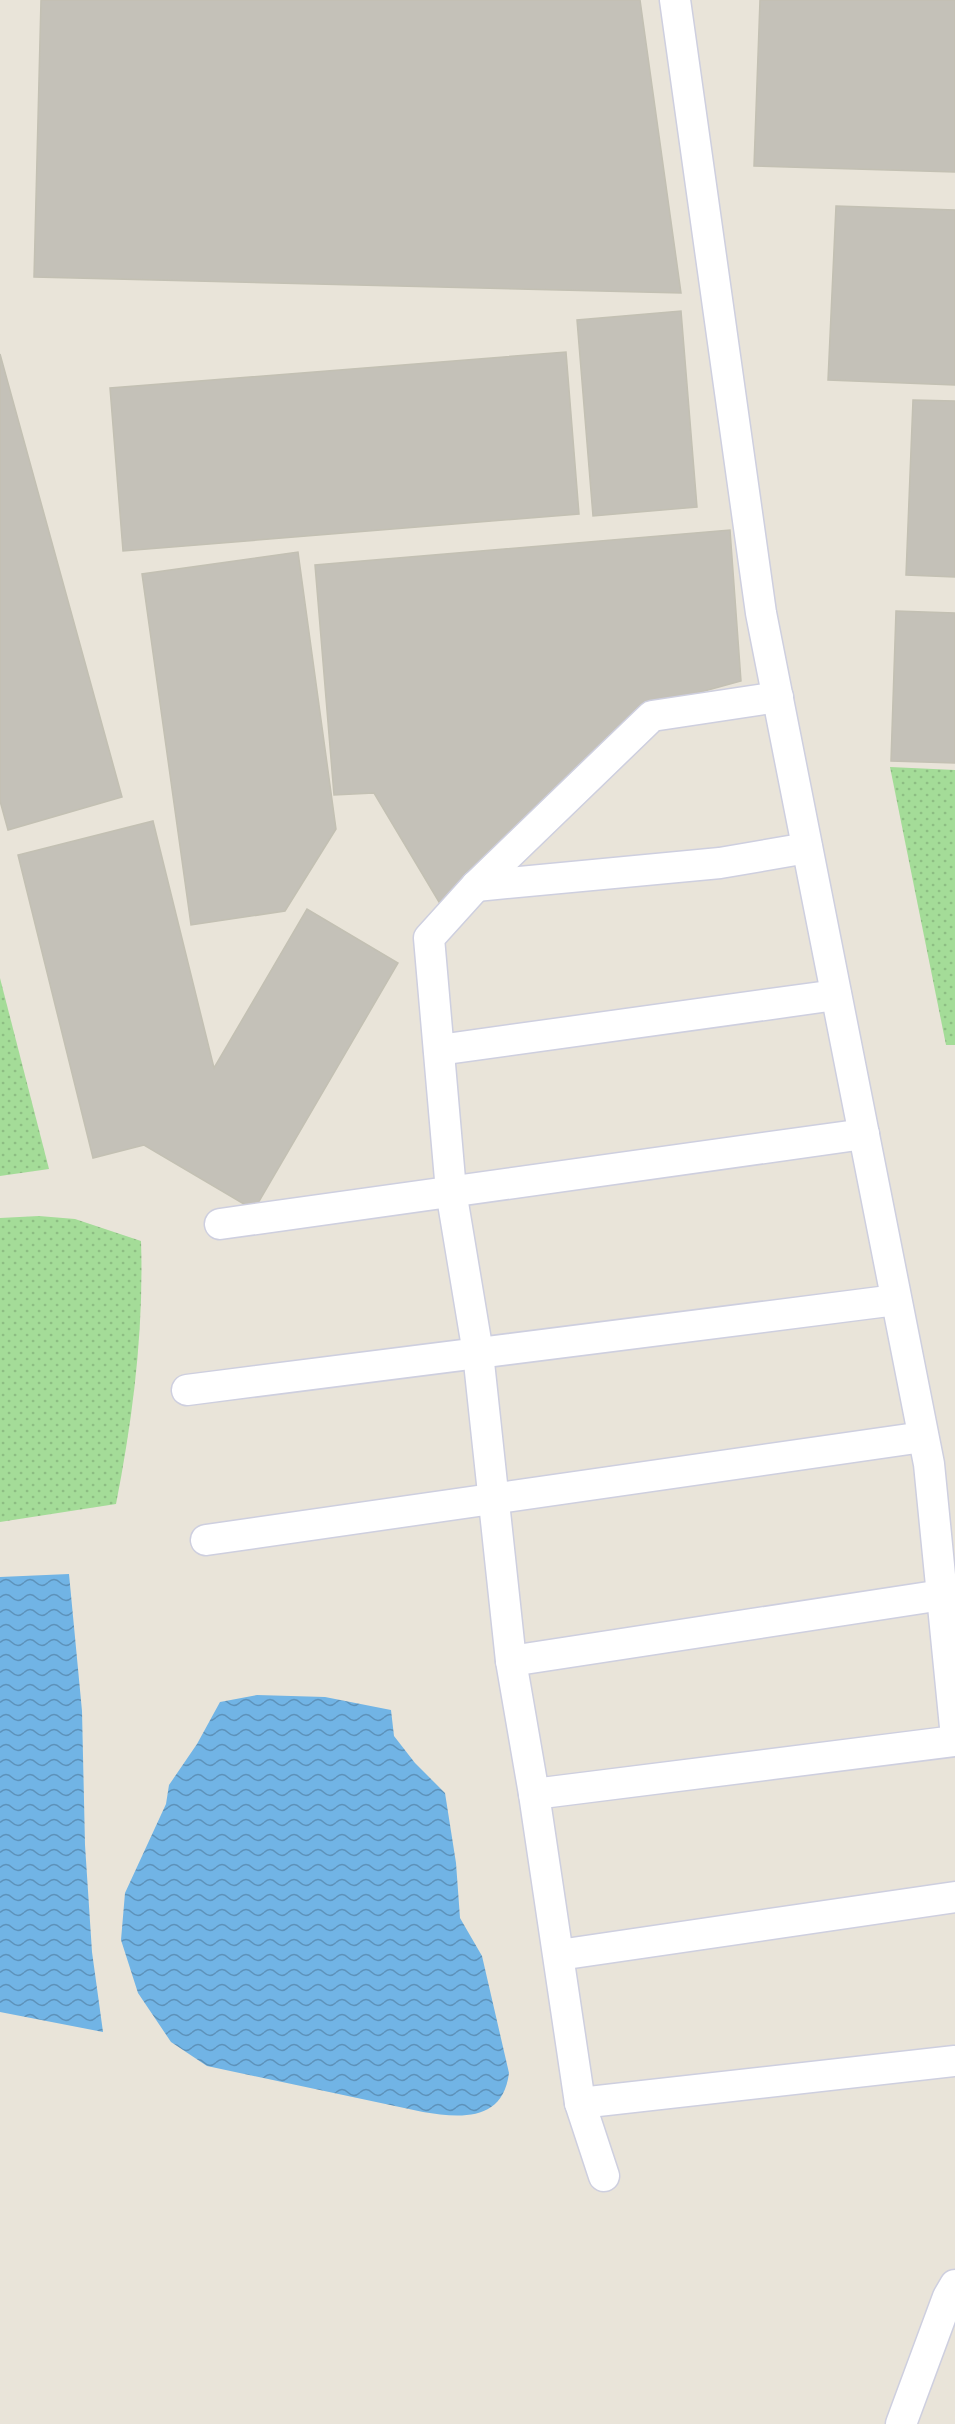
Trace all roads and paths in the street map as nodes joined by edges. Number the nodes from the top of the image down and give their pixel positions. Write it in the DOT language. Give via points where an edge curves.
graph roads {
  1 [pos="675,0"];
  2 [pos="778,697"];
  3 [pos="807,848"];
  4 [pos="476,886"];
  5 [pos="836,995"];
  6 [pos="439,1050"];
  7 [pos="864,1134"];
  8 [pos="451,1191"];
  9 [pos="220,1224"];
  10 [pos="896,1300"];
  11 [pos="478,1353"];
  12 [pos="187,1390"];
  13 [pos="924,1437"];
  14 [pos="495,1498"];
  15 [pos="206,1540"];
  16 [pos="942,1595"];
  17 [pos="511,1661"];
  18 [pos="952,1675"];
  19 [pos="955,1727"];
  20 [pos="955,1742"];
  21 [pos="534,1794"];
  22 [pos="955,1897"];
  23 [pos="559,1955"];
  24 [pos="955,2061"];
  25 [pos="580,2103"];
  26 [pos="604,2176"];
  27 [pos="955,2286"];
  28 [pos="902,2424"];
  1 -- 2 [label="street" via="761,613"];
  2 -- 3 [label="street"];
  2 -- 4 [label="street" via="652,716"];
  3 -- 4 [label="street" via="720,863"];
  3 -- 5 [label="street"];
  4 -- 6 [label="street" via="429,938"];
  5 -- 6 [label="street"];
  5 -- 7 [label="street"];
  6 -- 8 [label="street"];
  7 -- 8 [label="street"];
  7 -- 10 [label="street"];
  8 -- 9 [label="street"];
  8 -- 11 [label="street"];
  10 -- 11 [label="street"];
  10 -- 13 [label="street"];
  11 -- 12 [label="street"];
  11 -- 14 [label="street"];
  13 -- 14 [label="street"];
  13 -- 16 [label="street"];
  14 -- 15 [label="street"];
  14 -- 17 [label="street"];
  16 -- 17 [label="street"];
  16 -- 18 [label="street"];
  17 -- 21 [label="street"];
  18 -- 19 [label="street"];
  20 -- 21 [label="street"];
  21 -- 23 [label="street"];
  22 -- 23 [label="street"];
  23 -- 25 [label="street"];
  24 -- 25 [label="street"];
  25 -- 26 [label="street"];
  27 -- 28 [label="street"];
}
